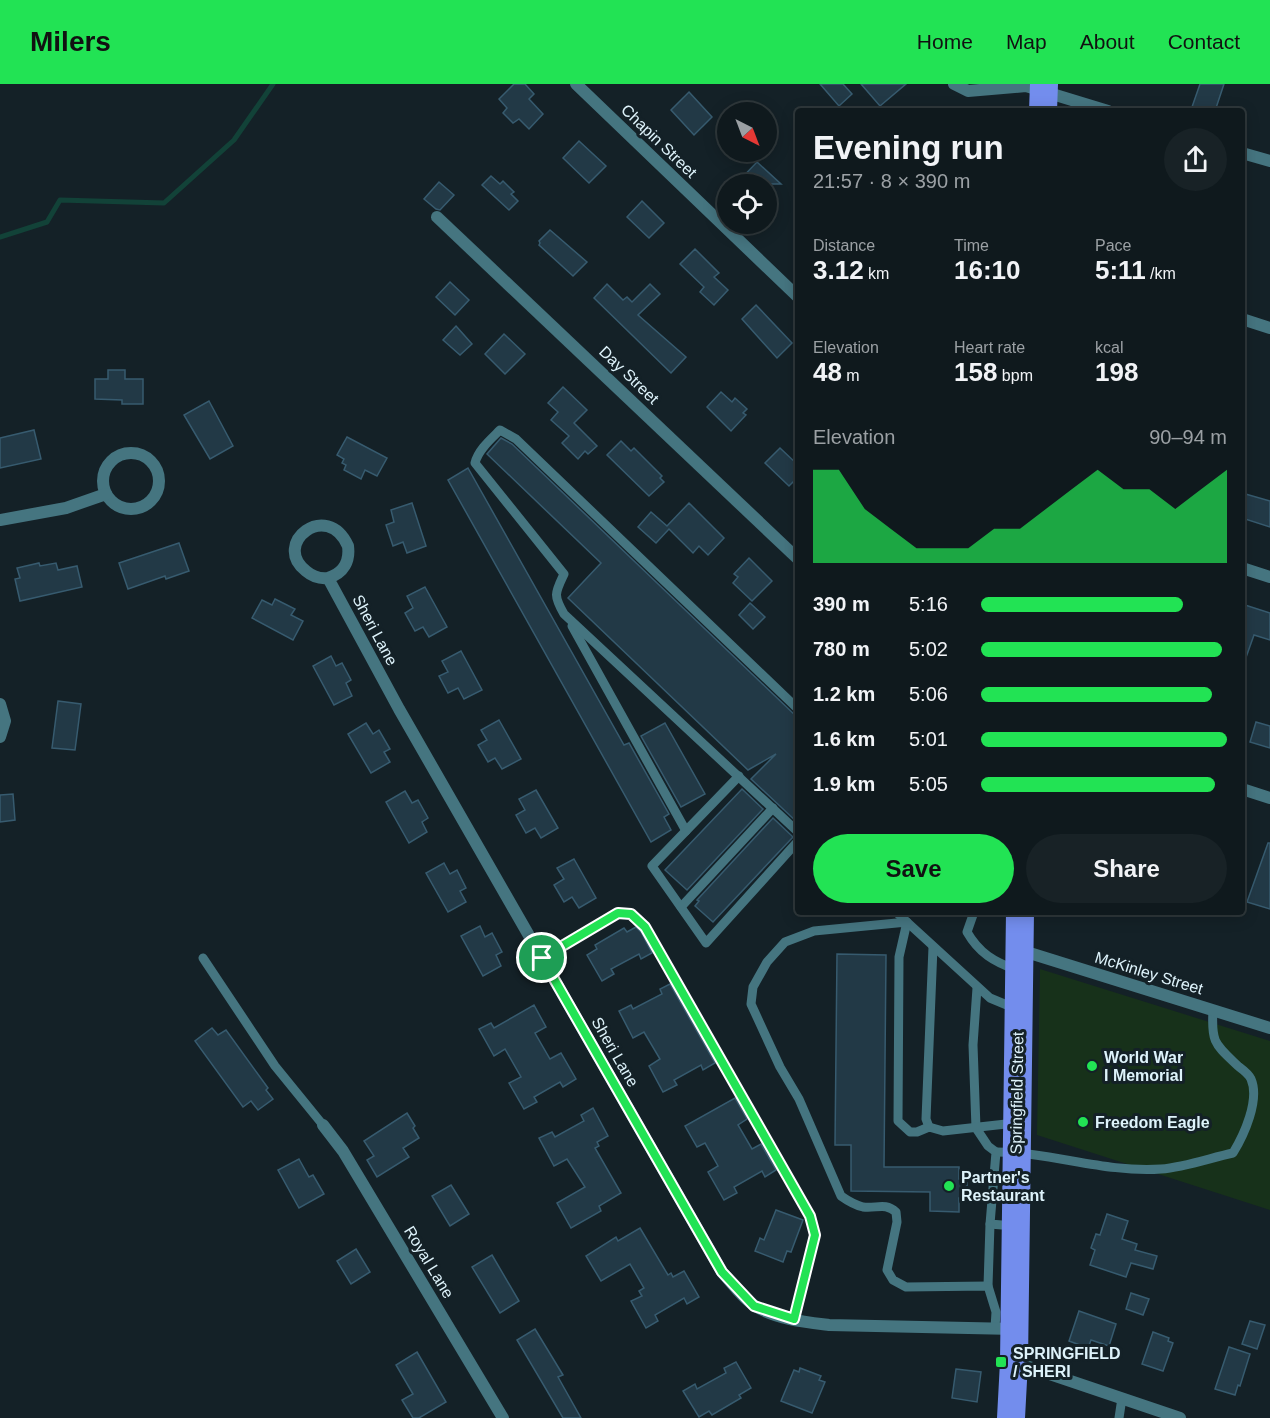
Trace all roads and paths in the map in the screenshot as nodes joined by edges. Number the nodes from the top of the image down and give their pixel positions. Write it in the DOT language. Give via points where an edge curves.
graph roads {
  1 [pos="576,84"];
  2 [pos="954,84"];
  3 [pos="1044,95"];
  4 [pos="1096,108"];
  5 [pos="1245,154"];
  6 [pos="1270,161"];
  7 [pos="437,217"];
  8 [pos="795,294"];
  9 [pos="1245,320"];
  10 [pos="1270,328"];
  11 [pos="106,494"];
  12 [pos="0,520"];
  13 [pos="795,556"];
  14 [pos="1245,569"];
  15 [pos="1270,577"];
  16 [pos="328,578"];
  17 [pos="568,618"];
  18 [pos="0,704"];
  19 [pos="795,706"];
  20 [pos="0,737"];
  21 [pos="739,776"];
  22 [pos="1245,790"];
  23 [pos="1270,798"];
  24 [pos="773,808"];
  25 [pos="795,829"];
  26 [pos="686,831"];
  27 [pos="795,844"];
  28 [pos="681,907"];
  29 [pos="900,915"];
  30 [pos="973,915"];
  31 [pos="1020,915"];
  32 [pos="907,922"];
  33 [pos="933,947"];
  34 [pos="203,958"];
  35 [pos="542,958"];
  36 [pos="1019,960"];
  37 [pos="977,988"];
  38 [pos="1018,1009"];
  39 [pos="1213,1010"];
  40 [pos="1270,1028"];
  41 [pos="1017,1122"];
  42 [pos="323,1125"];
  43 [pos="929,1127"];
  44 [pos="976,1128"];
  45 [pos="1006,1152"];
  46 [pos="1003,1225"];
  47 [pos="988,1286"];
  48 [pos="794,1319"];
  49 [pos="1005,1329"];
  50 [pos="1014,1362"];
  51 [pos="1122,1398"];
  52 [pos="503,1418"];
  53 [pos="1011,1418"];
  54 [pos="1119,1418"];
  55 [pos="1180,1418"];
  1 -- 8 [label="street, Chapin Street"];
  2 -- 3 [label="street" via="968,91 1026,86"];
  3 -- 4 [label="street"];
  5 -- 6 [label="street"];
  7 -- 13 [label="street, Day Street"];
  9 -- 10 [label="street"];
  11 -- 11 [label="street" via="121,508 142,507 159,488 156,467 139,454 118,456 104,473"];
  11 -- 12 [label="street" via="66,508"];
  14 -- 15 [label="street"];
  16 -- 16 [label="street" via="318,578 304,570 294,551 301,535 318,525 337,531 348,546 346,565"];
  16 -- 35 [label="street, Sheri Lane"];
  17 -- 19 [label="lane" via="556,600 564,574 476,463 476,457 500,430 516,439"];
  17 -- 21 [label="lane"];
  17 -- 26 [label="lane"];
  18 -- 20 [label="street" via="5,721"];
  21 -- 24 [label="lane"];
  21 -- 26 [label="lane"];
  22 -- 23 [label="street"];
  24 -- 25 [label="lane"];
  24 -- 28 [label="lane"];
  26 -- 28 [label="lane" via="652,866"];
  27 -- 28 [label="lane" via="706,943"];
  29 -- 32 [label="lane"];
  30 -- 36 [label="lane" via="968,932 975,946 996,963"];
  31 -- 36 [label="main road, Springfield Street"];
  32 -- 33 [label="lane"];
  32 -- 43 [label="lane" via="899,957 898,1121 910,1132"];
  32 -- 47 [label="lane" via="814,931 785,942 767,962 753,987 751,1004 799,1099 841,1196 865,1207 890,1207 896,1212 887,1270 893,1280 906,1287"];
  33 -- 37 [label="lane"];
  33 -- 43 [label="lane" via="926,1119"];
  34 -- 42 [label="lane" via="275,1066"];
  35 -- 48 [label="street, Sheri Lane" via="722,1272 754,1306"];
  35 -- 48 [label="lane" via="618,913 631,914 645,927 810,1216 815,1235"];
  36 -- 38 [label="main road, Springfield Street"];
  36 -- 39 [label="street, McKinley Street"];
  37 -- 38 [label="lane"];
  37 -- 44 [label="lane" via="973,1045"];
  38 -- 41 [label="main road, Springfield Street"];
  39 -- 40 [label="street, McKinley Street"];
  39 -- 45 [label="lane" via="1217,1046 1251,1077 1254,1096 1244,1135 1233,1154 1161,1169 1111,1167"];
  41 -- 44 [label="lane"];
  41 -- 45 [label="main road, Springfield Street"];
  42 -- 52 [label="street, Royal Lane" via="343,1151"];
  43 -- 44 [label="lane" via="943,1131"];
  44 -- 45 [label="lane" via="988,1146"];
  45 -- 46 [label="main road, Springfield Street"];
  46 -- 47 [label="lane"];
  46 -- 49 [label="main road, Springfield Street"];
  47 -- 49 [label="lane"];
  48 -- 49 [label="street, Sheri Lane" via="829,1325"];
  49 -- 50 [label="main road, Springfield Street"];
  50 -- 51 [label="street"];
  50 -- 53 [label="main road, Springfield Street"];
  51 -- 54 [label="lane"];
  51 -- 55 [label="street"];
}
